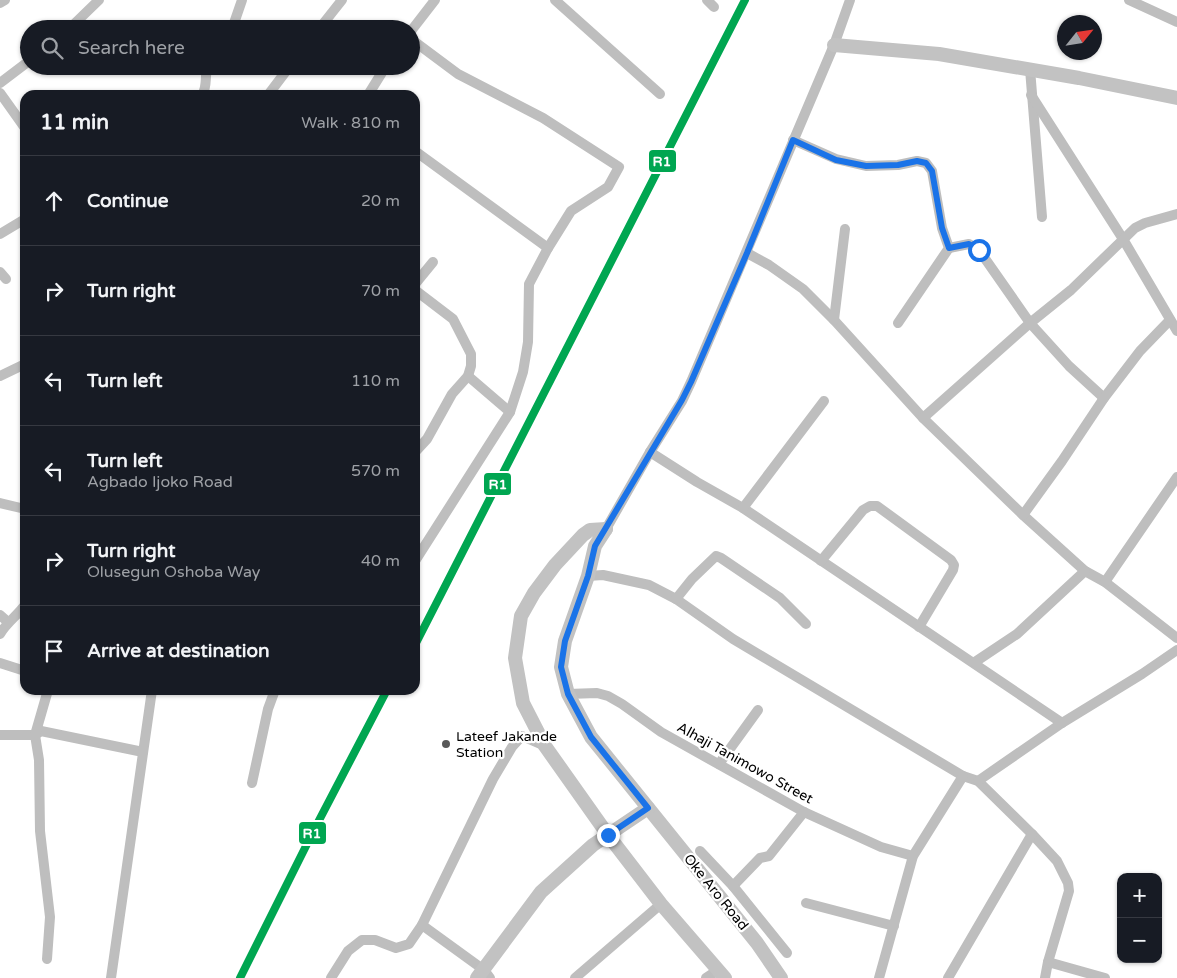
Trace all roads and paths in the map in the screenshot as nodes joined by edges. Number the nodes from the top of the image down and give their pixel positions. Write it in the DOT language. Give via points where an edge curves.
graph roads {
  1 [pos="5,0"];
  2 [pos="100,0"];
  3 [pos="242,0"];
  4 [pos="342,0"];
  5 [pos="435,0"];
  6 [pos="554,0"];
  7 [pos="850,0"];
  8 [pos="1129,0"];
  9 [pos="0,3"];
  10 [pos="79,20"];
  11 [pos="235,20"];
  12 [pos="327,20"];
  13 [pos="420,20"];
  14 [pos="1177,22"];
  15 [pos="834,45"];
  16 [pos="420,46"];
  17 [pos="20,68"];
  18 [pos="1030,69"];
  19 [pos="206,75"];
  20 [pos="283,75"];
  21 [pos="380,75"];
  22 [pos="0,83"];
  23 [pos="205,90"];
  24 [pos="272,90"];
  25 [pos="371,90"];
  26 [pos="0,93"];
  27 [pos="660,94"];
  28 [pos="1031,95"];
  29 [pos="1177,98"];
  30 [pos="20,121"];
  31 [pos="793,140"];
  32 [pos="420,155"];
  33 [pos="1177,214"];
  34 [pos="1042,217"];
  35 [pos="20,222"];
  36 [pos="844,229"];
  37 [pos="0,234"];
  38 [pos="1124,239"];
  39 [pos="548,248"];
  40 [pos="949,248"];
  41 [pos="747,253"];
  42 [pos="432,262"];
  43 [pos="420,278"];
  44 [pos="420,294"];
  45 [pos="834,320"];
  46 [pos="1170,320"];
  47 [pos="898,323"];
  48 [pos="1030,323"];
  49 [pos="1177,331"];
  50 [pos="20,366"];
  51 [pos="0,376"];
  52 [pos="468,376"];
  53 [pos="1104,398"];
  54 [pos="824,401"];
  55 [pos="510,412"];
  56 [pos="923,418"];
  57 [pos="420,447"];
  58 [pos="650,452"];
  59 [pos="1177,477"];
  60 [pos="0,503"];
  61 [pos="20,508"];
  62 [pos="743,508"];
  63 [pos="1023,515"];
  64 [pos="606,529"];
  65 [pos="420,553"];
  66 [pos="821,561"];
  67 [pos="1085,572"];
  68 [pos="588,576"];
  69 [pos="1105,582"];
  70 [pos="676,599"];
  71 [pos="20,612"];
  72 [pos="4,618"];
  73 [pos="806,624"];
  74 [pos="919,627"];
  75 [pos="0,634"];
  76 [pos="1177,638"];
  77 [pos="1177,650"];
  78 [pos="974,662"];
  79 [pos="0,663"];
  80 [pos="20,669"];
  81 [pos="568,694"];
  82 [pos="47,695"];
  83 [pos="151,695"];
  84 [pos="273,695"];
  85 [pos="758,710"];
  86 [pos="1062,723"];
  87 [pos="0,735"];
  88 [pos="35,735"];
  89 [pos="545,746"];
  90 [pos="143,752"];
  91 [pos="719,764"];
  92 [pos="963,776"];
  93 [pos="978,781"];
  94 [pos="252,783"];
  95 [pos="648,808"];
  96 [pos="804,812"];
  97 [pos="1032,834"];
  98 [pos="608,835"];
  99 [pos="700,851"];
  100 [pos="912,856"];
  101 [pos="733,886"];
  102 [pos="806,903"];
  103 [pos="661,904"];
  104 [pos="422,924"];
  105 [pos="894,926"];
  106 [pos="787,953"];
  107 [pos="47,959"];
  108 [pos="1048,962"];
  109 [pos="722,974"];
  110 [pos="483,975"];
  111 [pos="111,978"];
  112 [pos="331,978"];
  113 [pos="575,978"];
  114 [pos="706,978"];
  115 [pos="781,978"];
  116 [pos="879,978"];
  117 [pos="948,978"];
  118 [pos="1045,978"];
  119 [pos="1105,978"];
  1 -- 9 [label="street"];
  2 -- 10 [label="street"];
  3 -- 11 [label="street"];
  4 -- 12 [label="street"];
  5 -- 13 [label="street"];
  6 -- 27 [label="street"];
  7 -- 15 [label="street"];
  8 -- 14 [label="street"];
  15 -- 18 [label="main road" via="939,54"];
  15 -- 31 [label="street"];
  16 -- 39 [label="street" via="458,74 543,118 619,167 608,187 571,211"];
  17 -- 22 [label="street"];
  18 -- 28 [label="street"];
  18 -- 29 [label="main road"];
  19 -- 23 [label="street"];
  20 -- 24 [label="street"];
  21 -- 25 [label="street"];
  26 -- 30 [label="street"];
  28 -- 34 [label="street"];
  28 -- 38 [label="street"];
  31 -- 40 [label="street" via="836,160 866,166 926,163 932,171 942,228"];
  31 -- 41 [label="street"];
  32 -- 39 [label="street"];
  33 -- 38 [label="street" via="1145,223"];
  35 -- 37 [label="street"];
  36 -- 45 [label="street"];
  38 -- 46 [label="street"];
  38 -- 48 [label="street" via="1071,290"];
  39 -- 55 [label="street" via="530,284 528,342 523,372"];
  40 -- 47 [label="street"];
  40 -- 48 [label="street" via="969,244 979,250"];
  41 -- 45 [label="street" via="803,289"];
  41 -- 58 [label="street" via="691,382"];
  42 -- 43 [label="street"];
  44 -- 52 [label="street" via="453,319 471,354"];
  45 -- 56 [label="street"];
  46 -- 49 [label="street"];
  46 -- 53 [label="street" via="1140,351"];
  48 -- 53 [label="street"];
  48 -- 56 [label="street"];
  50 -- 51 [label="street"];
  52 -- 55 [label="street"];
  52 -- 57 [label="street" via="452,394"];
  53 -- 63 [label="street"];
  54 -- 62 [label="street"];
  55 -- 65 [label="street"];
  56 -- 63 [label="street"];
  58 -- 62 [label="street"];
  58 -- 64 [label="street"];
  59 -- 69 [label="street"];
  60 -- 61 [label="street"];
  62 -- 66 [label="street"];
  63 -- 67 [label="street"];
  64 -- 68 [label="main road, Oke Aro Road" via="595,546"];
  64 -- 89 [label="main road" via="590,530 583,535 555,565 521,616 515,658 523,703"];
  66 -- 74 [label="street"];
  66 -- 74 [label="street" via="863,510 877,506 954,565"];
  67 -- 69 [label="street"];
  67 -- 78 [label="street" via="1017,634"];
  68 -- 70 [label="street" via="603,575 649,585"];
  68 -- 81 [label="main road, Oke Aro Road" via="565,641 561,667"];
  69 -- 76 [label="street"];
  70 -- 73 [label="street" via="716,556 773,593"];
  70 -- 92 [label="street" via="733,639"];
  71 -- 72 [label="street"];
  72 -- 75 [label="street"];
  74 -- 78 [label="street"];
  77 -- 86 [label="street"];
  78 -- 86 [label="street"];
  79 -- 80 [label="street"];
  81 -- 91 [label="street, Alhaji Tanimowo Street" via="608,696 661,732"];
  81 -- 95 [label="main road, Oke Aro Road" via="591,737"];
  82 -- 88 [label="street"];
  83 -- 90 [label="street"];
  84 -- 94 [label="street"];
  85 -- 91 [label="street"];
  86 -- 93 [label="street"];
  87 -- 88 [label="street"];
  88 -- 90 [label="street" via="42,731"];
  88 -- 107 [label="street" via="39,760 40,831 50,917"];
  89 -- 98 [label="main road"];
  89 -- 104 [label="street" via="522,736 512,747"];
  90 -- 111 [label="street"];
  91 -- 96 [label="street, Alhaji Tanimowo Street"];
  92 -- 93 [label="street"];
  92 -- 100 [label="street"];
  93 -- 97 [label="street"];
  95 -- 98 [label="main road"];
  95 -- 115 [label="main road, Oke Aro Road" via="757,943"];
  96 -- 100 [label="street, Alhaji Tanimowo Street" via="881,847"];
  96 -- 101 [label="street" via="769,856 760,858"];
  97 -- 108 [label="street" via="1057,861 1068,883 1069,891"];
  97 -- 117 [label="street"];
  98 -- 103 [label="main road"];
  98 -- 110 [label="main road" via="542,892"];
  99 -- 101 [label="street"];
  100 -- 105 [label="street"];
  101 -- 106 [label="street"];
  102 -- 105 [label="street"];
  103 -- 109 [label="main road"];
  103 -- 113 [label="street"];
  104 -- 110 [label="street"];
  104 -- 112 [label="street" via="409,944 396,948 375,940 362,940 348,951"];
  105 -- 116 [label="street"];
  108 -- 118 [label="street"];
  108 -- 119 [label="street"];
  109 -- 114 [label="street"];
}
